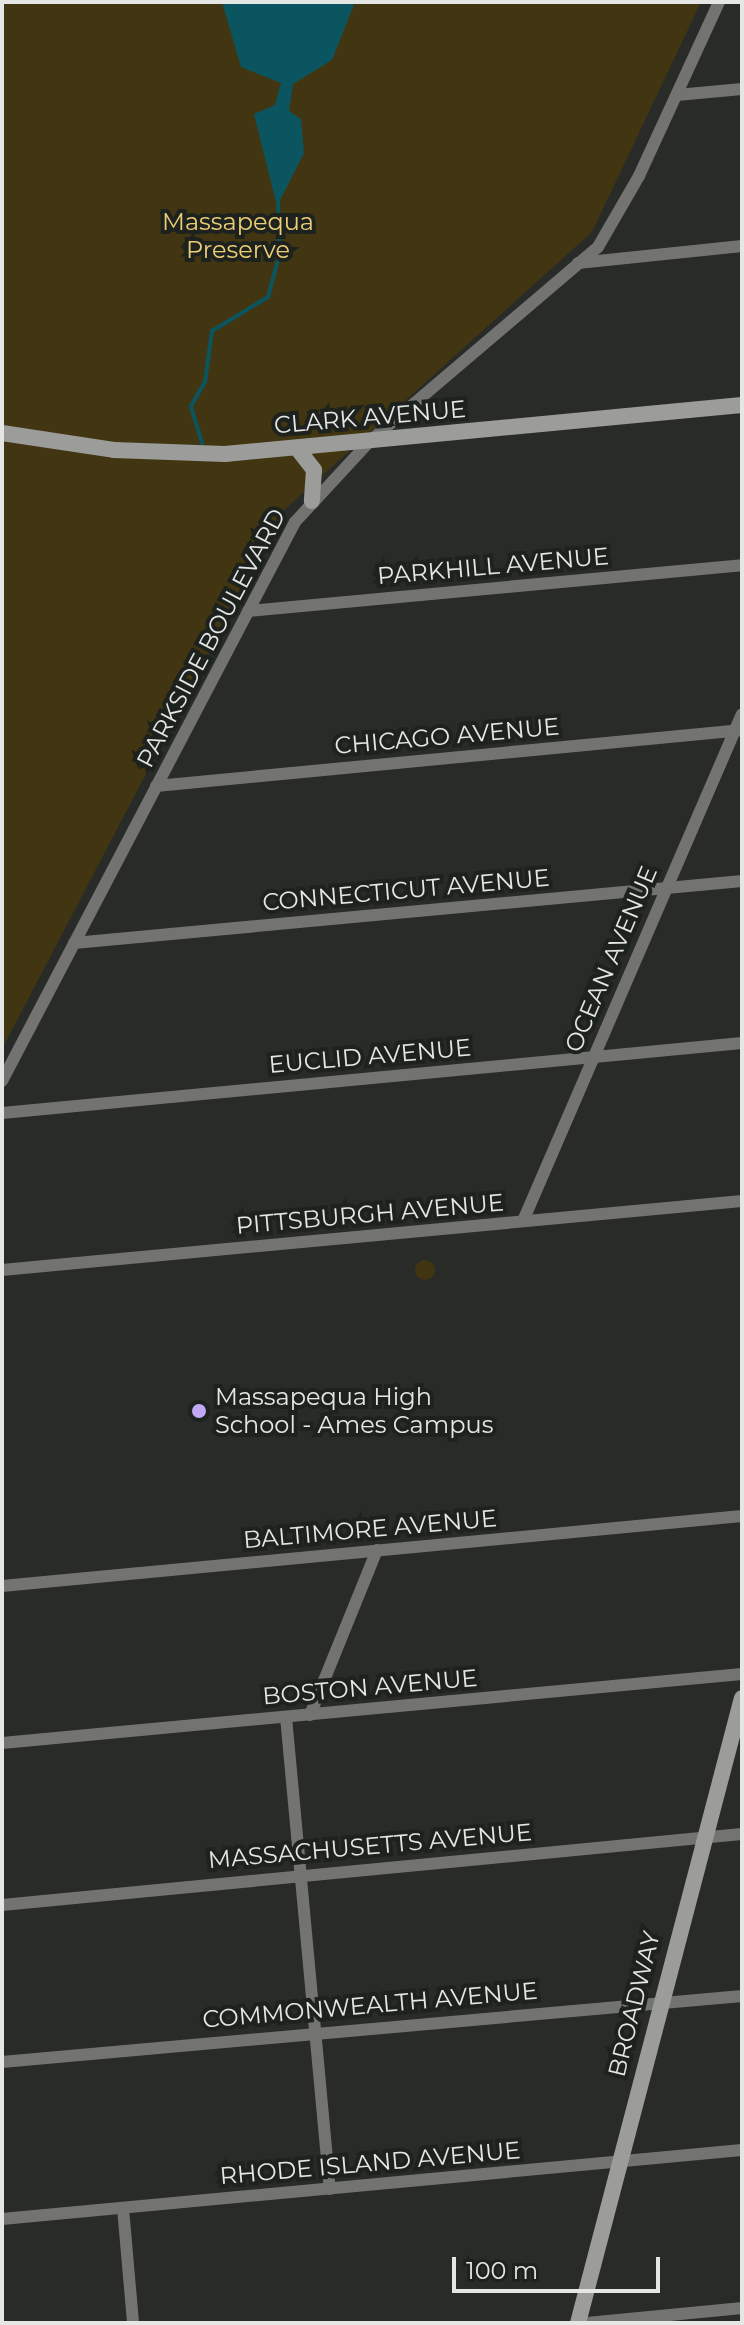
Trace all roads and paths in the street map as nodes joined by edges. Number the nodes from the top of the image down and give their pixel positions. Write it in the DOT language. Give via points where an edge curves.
graph roads {
  1 [pos="719,2"];
  2 [pos="742,89"];
  3 [pos="677,95"];
  4 [pos="742,246"];
  5 [pos="573,263"];
  6 [pos="742,405"];
  7 [pos="2,433"];
  8 [pos="370,441"];
  9 [pos="297,448"];
  10 [pos="312,501"];
  11 [pos="742,565"];
  12 [pos="248,611"];
  13 [pos="742,714"];
  14 [pos="739,730"];
  15 [pos="156,786"];
  16 [pos="742,881"];
  17 [pos="664,888"];
  18 [pos="74,943"];
  19 [pos="742,1043"];
  20 [pos="593,1057"];
  21 [pos="2,1081"];
  22 [pos="2,1113"];
  23 [pos="742,1201"];
  24 [pos="523,1221"];
  25 [pos="2,1270"];
  26 [pos="742,1516"];
  27 [pos="377,1550"];
  28 [pos="2,1586"];
  29 [pos="742,1674"];
  30 [pos="742,1698"];
  31 [pos="310,1715"];
  32 [pos="286,1717"];
  33 [pos="2,1743"];
  34 [pos="742,1834"];
  35 [pos="702,1838"];
  36 [pos="301,1874"];
  37 [pos="2,1905"];
  38 [pos="742,1996"];
  39 [pos="659,2003"];
  40 [pos="316,2032"];
  41 [pos="2,2062"];
  42 [pos="742,2150"];
  43 [pos="621,2161"];
  44 [pos="330,2189"];
  45 [pos="123,2208"];
  46 [pos="2,2219"];
  47 [pos="742,2308"];
  48 [pos="133,2323"];
  49 [pos="578,2323"];
  50 [pos="587,2323"];
  1 -- 3 [label="street, PARKSIDE BOULEVARD"];
  2 -- 3 [label="street"];
  3 -- 5 [label="street, PARKSIDE BOULEVARD" via="610,229"];
  4 -- 5 [label="street"];
  5 -- 8 [label="street, PARKSIDE BOULEVARD"];
  6 -- 8 [label="street, CLARK AVENUE"];
  7 -- 9 [label="street, CLARK AVENUE" via="167,455"];
  8 -- 9 [label="street, CLARK AVENUE"];
  8 -- 10 [label="street, PARKSIDE BOULEVARD"];
  9 -- 10 [label="street" via="314,470"];
  10 -- 12 [label="street, PARKSIDE BOULEVARD"];
  11 -- 12 [label="street, PARKHILL AVENUE"];
  12 -- 15 [label="street, PARKSIDE BOULEVARD"];
  13 -- 14 [label="street, OCEAN AVENUE"];
  14 -- 15 [label="street, CHICAGO AVENUE"];
  14 -- 17 [label="street, OCEAN AVENUE"];
  15 -- 18 [label="street, PARKSIDE BOULEVARD"];
  16 -- 17 [label="street, CONNECTICUT AVENUE"];
  17 -- 18 [label="street, CONNECTICUT AVENUE"];
  17 -- 20 [label="street, OCEAN AVENUE"];
  18 -- 21 [label="street, PARKSIDE BOULEVARD"];
  19 -- 20 [label="street, EUCLID AVENUE"];
  20 -- 22 [label="street, EUCLID AVENUE"];
  20 -- 24 [label="street, OCEAN AVENUE"];
  23 -- 24 [label="street, PITTSBURGH AVENUE"];
  24 -- 25 [label="street, PITTSBURGH AVENUE"];
  26 -- 27 [label="street, BALTIMORE AVENUE"];
  27 -- 28 [label="street, BALTIMORE AVENUE"];
  27 -- 31 [label="street"];
  29 -- 31 [label="street, BOSTON AVENUE"];
  30 -- 35 [label="street, BROADWAY"];
  31 -- 32 [label="street, BOSTON AVENUE"];
  32 -- 33 [label="street, BOSTON AVENUE"];
  32 -- 36 [label="street"];
  34 -- 35 [label="street, MASSACHUSETTS AVENUE"];
  35 -- 36 [label="street, MASSACHUSETTS AVENUE"];
  35 -- 39 [label="street, BROADWAY"];
  36 -- 37 [label="street, MASSACHUSETTS AVENUE"];
  36 -- 40 [label="street"];
  38 -- 39 [label="street, COMMONWEALTH AVENUE"];
  39 -- 40 [label="street, COMMONWEALTH AVENUE"];
  39 -- 43 [label="street, BROADWAY"];
  40 -- 41 [label="street, COMMONWEALTH AVENUE"];
  40 -- 44 [label="street"];
  42 -- 43 [label="street, RHODE ISLAND AVENUE"];
  43 -- 44 [label="street, RHODE ISLAND AVENUE"];
  43 -- 49 [label="street, BROADWAY"];
  44 -- 45 [label="street, RHODE ISLAND AVENUE"];
  45 -- 46 [label="street, RHODE ISLAND AVENUE"];
  45 -- 48 [label="street"];
  47 -- 50 [label="street"];
}
